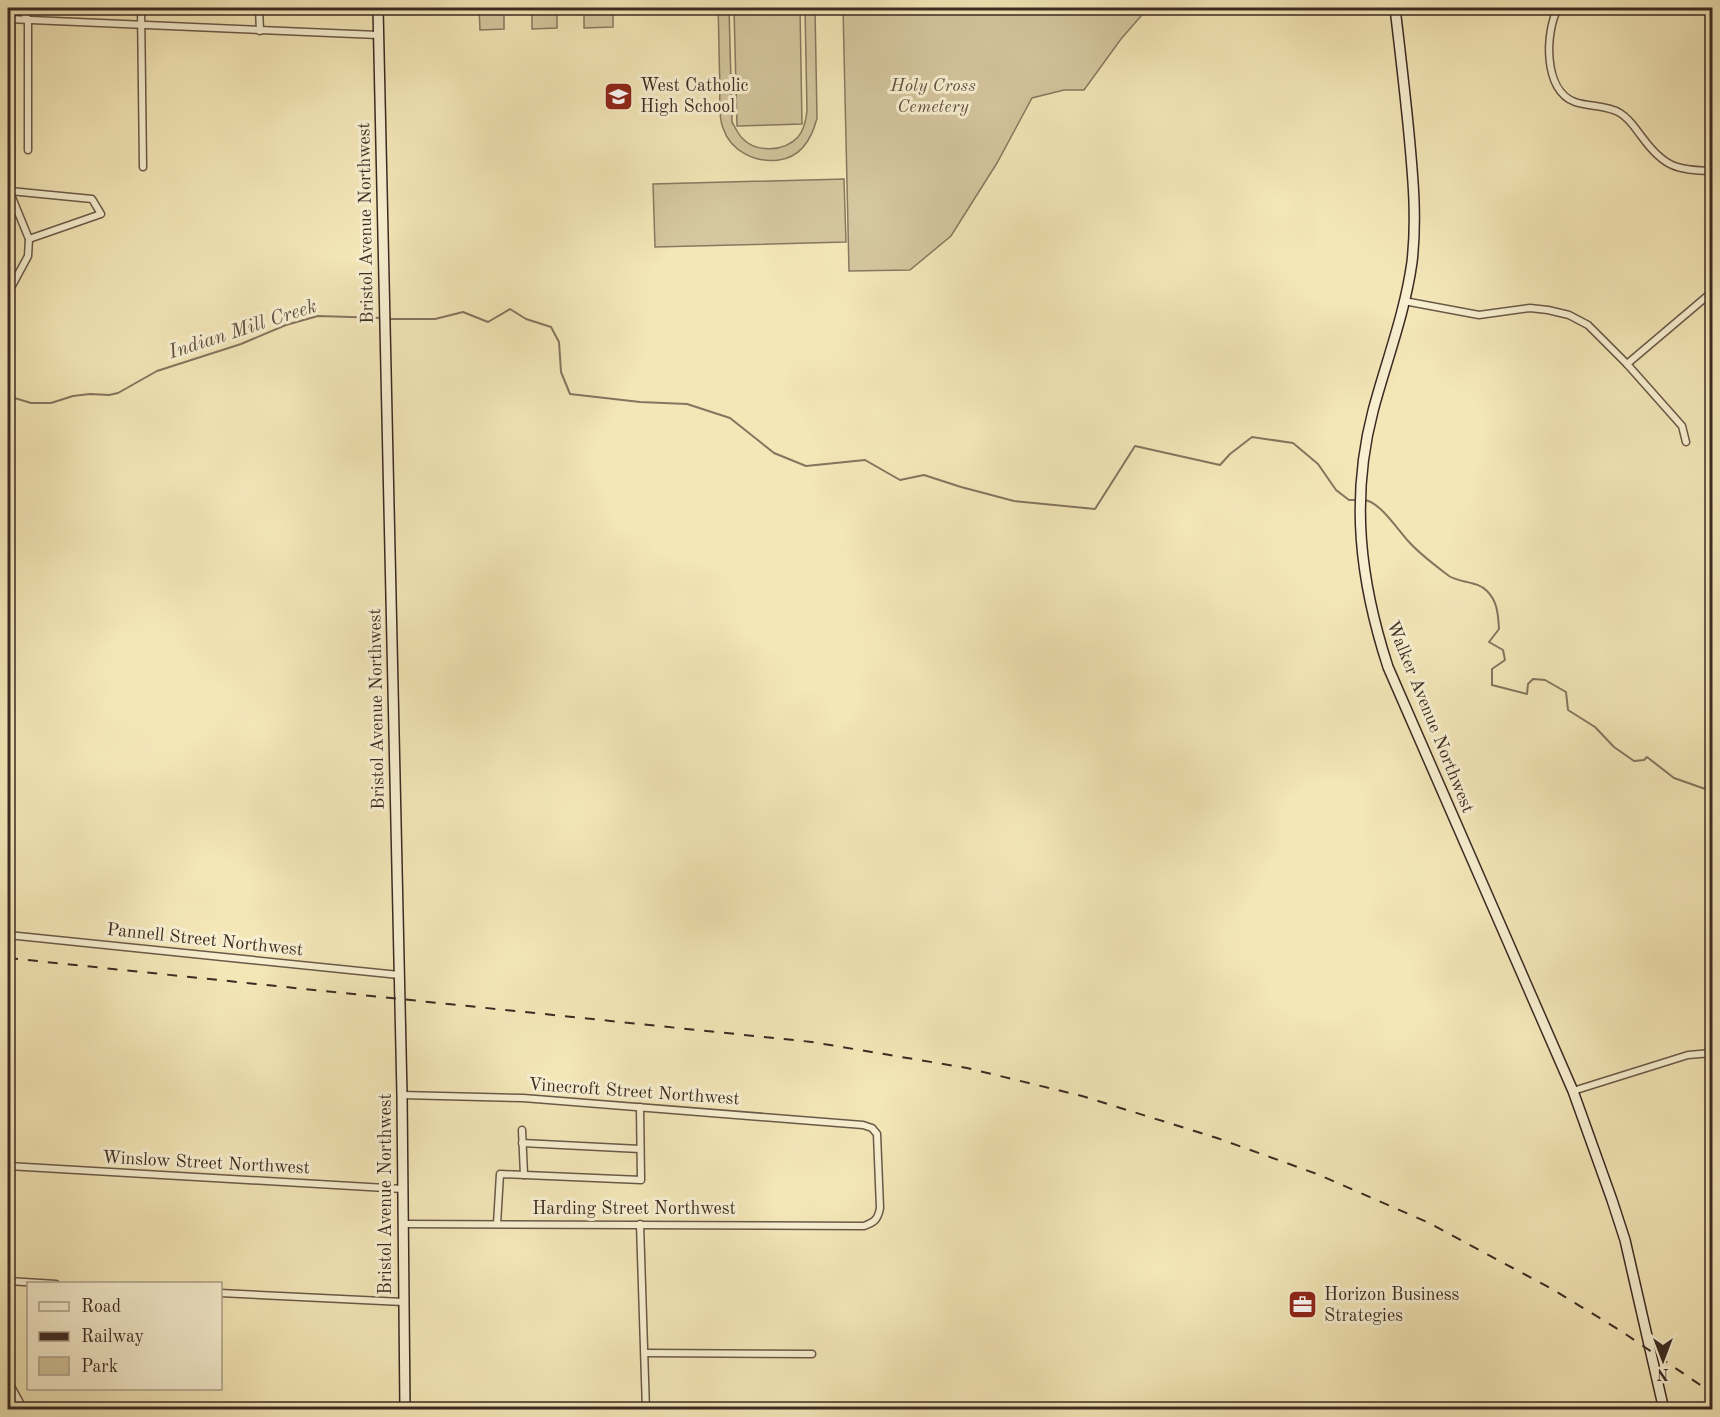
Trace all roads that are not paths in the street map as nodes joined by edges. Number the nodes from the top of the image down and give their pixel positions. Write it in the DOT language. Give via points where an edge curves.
graph roads {
  1 [pos="21,8"];
  2 [pos="141,8"];
  3 [pos="259,8"];
  4 [pos="378,8"];
  5 [pos="1395,8"];
  6 [pos="1558,8"];
  7 [pos="9,19"];
  8 [pos="28,20"];
  9 [pos="141,26"];
  10 [pos="260,31"];
  11 [pos="378,35"];
  12 [pos="9,139"];
  13 [pos="28,150"];
  14 [pos="143,167"];
  15 [pos="1713,171"];
  16 [pos="9,193"];
  17 [pos="29,238"];
  18 [pos="1713,292"];
  19 [pos="8,293"];
  20 [pos="1404,301"];
  21 [pos="1627,364"];
  22 [pos="1686,442"];
  23 [pos="8,935"];
  24 [pos="399,975"];
  25 [pos="1713,1053"];
  26 [pos="1572,1091"];
  27 [pos="402,1095"];
  28 [pos="640,1107"];
  29 [pos="522,1130"];
  30 [pos="522,1143"];
  31 [pos="640,1149"];
  32 [pos="8,1166"];
  33 [pos="524,1175"];
  34 [pos="403,1189"];
  35 [pos="404,1224"];
  36 [pos="497,1224"];
  37 [pos="640,1224"];
  38 [pos="864,1226"];
  39 [pos="8,1281"];
  40 [pos="27,1282"];
  41 [pos="222,1293"];
  42 [pos="403,1302"];
  43 [pos="645,1353"];
  44 [pos="812,1353"];
  45 [pos="8,1381"];
  46 [pos="24,1410"];
  47 [pos="405,1410"];
  48 [pos="646,1410"];
  49 [pos="1664,1410"];
  1 -- 8 [label="street"];
  2 -- 9 [label="street"];
  3 -- 10 [label="street"];
  4 -- 11 [label="main road, Bristol Avenue Northwest"];
  5 -- 20 [label="main road, Walker Avenue Northwest" via="1415,198 1412,262"];
  6 -- 15 [label="street" via="1550,33 1550,71 1563,95 1575,102 1617,111 1631,121 1659,158 1675,168"];
  7 -- 8 [label="street"];
  7 -- 12 [label="street"];
  8 -- 9 [label="street"];
  8 -- 13 [label="street"];
  9 -- 10 [label="street"];
  9 -- 14 [label="street"];
  10 -- 11 [label="street"];
  11 -- 24 [label="main road, Bristol Avenue Northwest"];
  12 -- 16 [label="street"];
  16 -- 17 [label="street"];
  16 -- 17 [label="street" via="92,199 101,214"];
  17 -- 19 [label="street" via="28,256"];
  18 -- 21 [label="street"];
  20 -- 21 [label="street" via="1479,315 1530,308 1569,315 1588,325"];
  20 -- 26 [label="main road, Walker Avenue Northwest" via="1372,413 1363,460 1359,525 1369,601 1388,667"];
  21 -- 22 [label="street" via="1682,426"];
  23 -- 24 [label="street, Pannell Street Northwest"];
  24 -- 27 [label="main road, Bristol Avenue Northwest"];
  25 -- 26 [label="street" via="1688,1055"];
  26 -- 49 [label="main road, Walker Avenue Northwest" via="1625,1240"];
  27 -- 28 [label="street, Vinecroft Street Northwest" via="523,1098"];
  27 -- 34 [label="main road, Bristol Avenue Northwest"];
  28 -- 31 [label="street"];
  28 -- 38 [label="street, Vinecroft Street Northwest" via="872,1128 877,1134 880,1208 878,1218"];
  29 -- 30 [label="street"];
  30 -- 31 [label="street"];
  30 -- 33 [label="street"];
  31 -- 33 [label="street" via="640,1180"];
  32 -- 34 [label="street, Winslow Street Northwest"];
  33 -- 36 [label="street" via="500,1174"];
  34 -- 35 [label="main road, Bristol Avenue Northwest"];
  35 -- 36 [label="street, Harding Street Northwest"];
  35 -- 42 [label="main road, Bristol Avenue Northwest"];
  36 -- 37 [label="street, Harding Street Northwest"];
  37 -- 38 [label="street, Harding Street Northwest"];
  37 -- 43 [label="street"];
  39 -- 40 [label="street"];
  41 -- 42 [label="street"];
  42 -- 47 [label="main road, Bristol Avenue Northwest"];
  43 -- 44 [label="street"];
  43 -- 48 [label="street"];
  45 -- 46 [label="street"];
}
